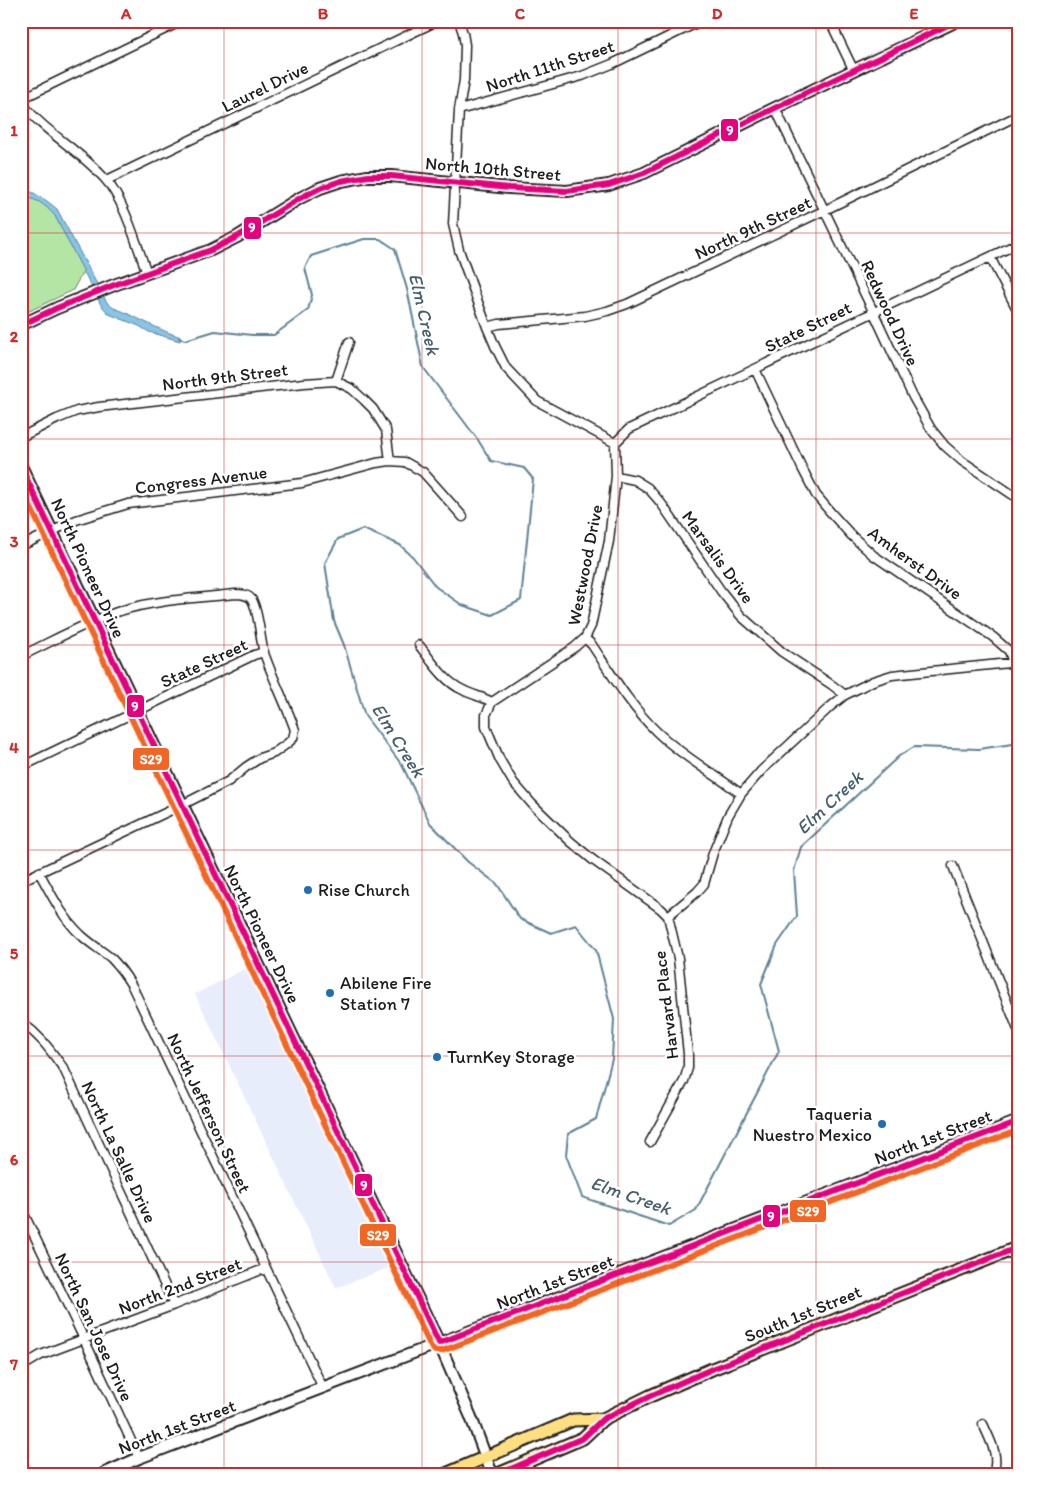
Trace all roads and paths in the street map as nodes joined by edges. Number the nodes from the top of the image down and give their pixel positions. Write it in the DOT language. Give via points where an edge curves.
graph roads {
  1 [pos="182,21"];
  2 [pos="437,21"];
  3 [pos="459,21"];
  4 [pos="701,21"];
  5 [pos="830,21"];
  6 [pos="957,21"];
  7 [pos="854,71"];
  8 [pos="21,100"];
  9 [pos="776,108"];
  10 [pos="459,110"];
  11 [pos="1019,115"];
  12 [pos="107,180"];
  13 [pos="455,182"];
  14 [pos="825,210"];
  15 [pos="1019,243"];
  16 [pos="990,257"];
  17 [pos="147,273"];
  18 [pos="873,311"];
  19 [pos="1019,312"];
  20 [pos="21,325"];
  21 [pos="487,327"];
  22 [pos="349,342"];
  23 [pos="755,369"];
  24 [pos="336,381"];
  25 [pos="21,437"];
  26 [pos="615,443"];
  27 [pos="390,461"];
  28 [pos="21,466"];
  29 [pos="616,476"];
  30 [pos="1019,499"];
  31 [pos="463,517"];
  32 [pos="52,531"];
  33 [pos="21,546"];
  34 [pos="95,621"];
  35 [pos="585,638"];
  36 [pos="419,645"];
  37 [pos="264,652"];
  38 [pos="21,656"];
  39 [pos="1016,663"];
  40 [pos="845,695"];
  41 [pos="492,702"];
  42 [pos="138,711"];
  43 [pos="21,767"];
  44 [pos="741,794"];
  45 [pos="182,805"];
  46 [pos="953,866"];
  47 [pos="39,872"];
  48 [pos="21,881"];
  49 [pos="668,916"];
  50 [pos="21,1022"];
  51 [pos="1019,1032"];
  52 [pos="1019,1121"];
  53 [pos="650,1142"];
  54 [pos="21,1208"];
  55 [pos="1019,1247"];
  56 [pos="266,1268"];
  57 [pos="174,1305"];
  58 [pos="84,1339"];
  59 [pos="439,1343"];
  60 [pos="21,1367"];
  61 [pos="323,1388"];
  62 [pos="603,1419"];
  63 [pos="983,1424"];
  64 [pos="139,1458"];
  65 [pos="486,1458"];
  66 [pos="103,1474"];
  67 [pos="446,1474"];
  68 [pos="492,1474"];
  69 [pos="498,1474"];
  70 [pos="993,1474"];
  1 -- 8 [label="street"];
  2 -- 12 [label="street, Laurel Drive"];
  3 -- 10 [label="street" via="465,45"];
  4 -- 10 [label="street, North 11th Street" via="582,76"];
  5 -- 7 [label="street"];
  6 -- 7 [label="main road, North 10th Street"];
  7 -- 9 [label="main road, North 10th Street"];
  8 -- 12 [label="street" via="30,114"];
  9 -- 13 [label="main road, North 10th Street" via="644,173 609,185 567,191"];
  9 -- 14 [label="street, Redwood Drive"];
  10 -- 13 [label="street"];
  11 -- 14 [label="street, North 9th Street"];
  12 -- 17 [label="street" via="124,212"];
  13 -- 17 [label="main road, North 10th Street" via="376,176 341,181 300,198 211,250"];
  13 -- 21 [label="street" via="453,224"];
  14 -- 18 [label="street, Redwood Drive"];
  14 -- 21 [label="street, North 9th Street" via="608,311"];
  15 -- 16 [label="street, State Street"];
  16 -- 18 [label="street, State Street"];
  16 -- 19 [label="street"];
  17 -- 20 [label="main road, North 10th Street"];
  18 -- 23 [label="street, State Street"];
  18 -- 30 [label="street, Redwood Drive" via="931,429 962,462"];
  21 -- 26 [label="street" via="506,368 537,401"];
  22 -- 24 [label="street"];
  23 -- 26 [label="street, State Street" via="629,429"];
  23 -- 39 [label="street, Amherst Drive" via="816,495 832,514 873,555 993,637 1009,651"];
  24 -- 25 [label="street, North 9th Street" via="99,407 77,411"];
  24 -- 27 [label="street" via="352,389 373,409 386,430"];
  26 -- 29 [label="street, Westwood Drive"];
  27 -- 31 [label="street" via="405,462 423,472"];
  27 -- 32 [label="street, Congress Avenue" via="302,483 128,504"];
  28 -- 32 [label="main road, North Pioneer Drive"];
  29 -- 35 [label="street, Westwood Drive" via="609,541 591,626"];
  29 -- 40 [label="street, Marsalis Drive" via="635,480 648,488 741,616 782,652"];
  32 -- 33 [label="street, Congress Avenue"];
  32 -- 34 [label="main road, North Pioneer Drive"];
  34 -- 37 [label="street" via="139,606 244,594 251,598 255,608"];
  34 -- 38 [label="street"];
  34 -- 42 [label="main road, North Pioneer Drive"];
  35 -- 41 [label="street, Westwood Drive"];
  35 -- 44 [label="street" via="658,733"];
  36 -- 41 [label="street" via="454,685"];
  37 -- 42 [label="street, State Street"];
  37 -- 45 [label="street" via="295,730 293,738 229,781"];
  39 -- 40 [label="street" via="892,675"];
  40 -- 44 [label="street" via="785,748"];
  41 -- 49 [label="street" via="486,715 486,727 513,782 570,841"];
  42 -- 43 [label="street, State Street"];
  42 -- 45 [label="main road, North Pioneer Drive"];
  44 -- 49 [label="street" via="722,830 704,884"];
  45 -- 47 [label="street"];
  45 -- 59 [label="main road, North Pioneer Drive"];
  46 -- 51 [label="street"];
  47 -- 48 [label="street"];
  47 -- 56 [label="street, North Jefferson Street" via="65,918 123,971 132,986"];
  49 -- 53 [label="street, Harvard Place" via="678,958 688,1068"];
  50 -- 57 [label="street, North La Salle Drive" via="46,1044 64,1069"];
  52 -- 59 [label="main road, North 1st Street"];
  54 -- 58 [label="street, North San Jose Drive"];
  55 -- 62 [label="main road, South 1st Street" via="703,1372"];
  56 -- 57 [label="street, North 2nd Street"];
  56 -- 61 [label="street, North Jefferson Street"];
  57 -- 58 [label="street, North 2nd Street"];
  58 -- 60 [label="street, North 2nd Street"];
  58 -- 64 [label="street, North San Jose Drive"];
  59 -- 61 [label="main road, North 1st Street"];
  59 -- 65 [label="main road, North Pioneer Drive"];
  61 -- 64 [label="main road, North 1st Street"];
  62 -- 65 [label="main road, South 1st Street" via="573,1420"];
  62 -- 69 [label="main road, South 1st Street" via="583,1438"];
  63 -- 70 [label="street" via="996,1458"];
  64 -- 66 [label="main road, North 1st Street"];
  65 -- 67 [label="main road, South 1st Street"];
  65 -- 68 [label="main road, North Pioneer Drive"];
}
